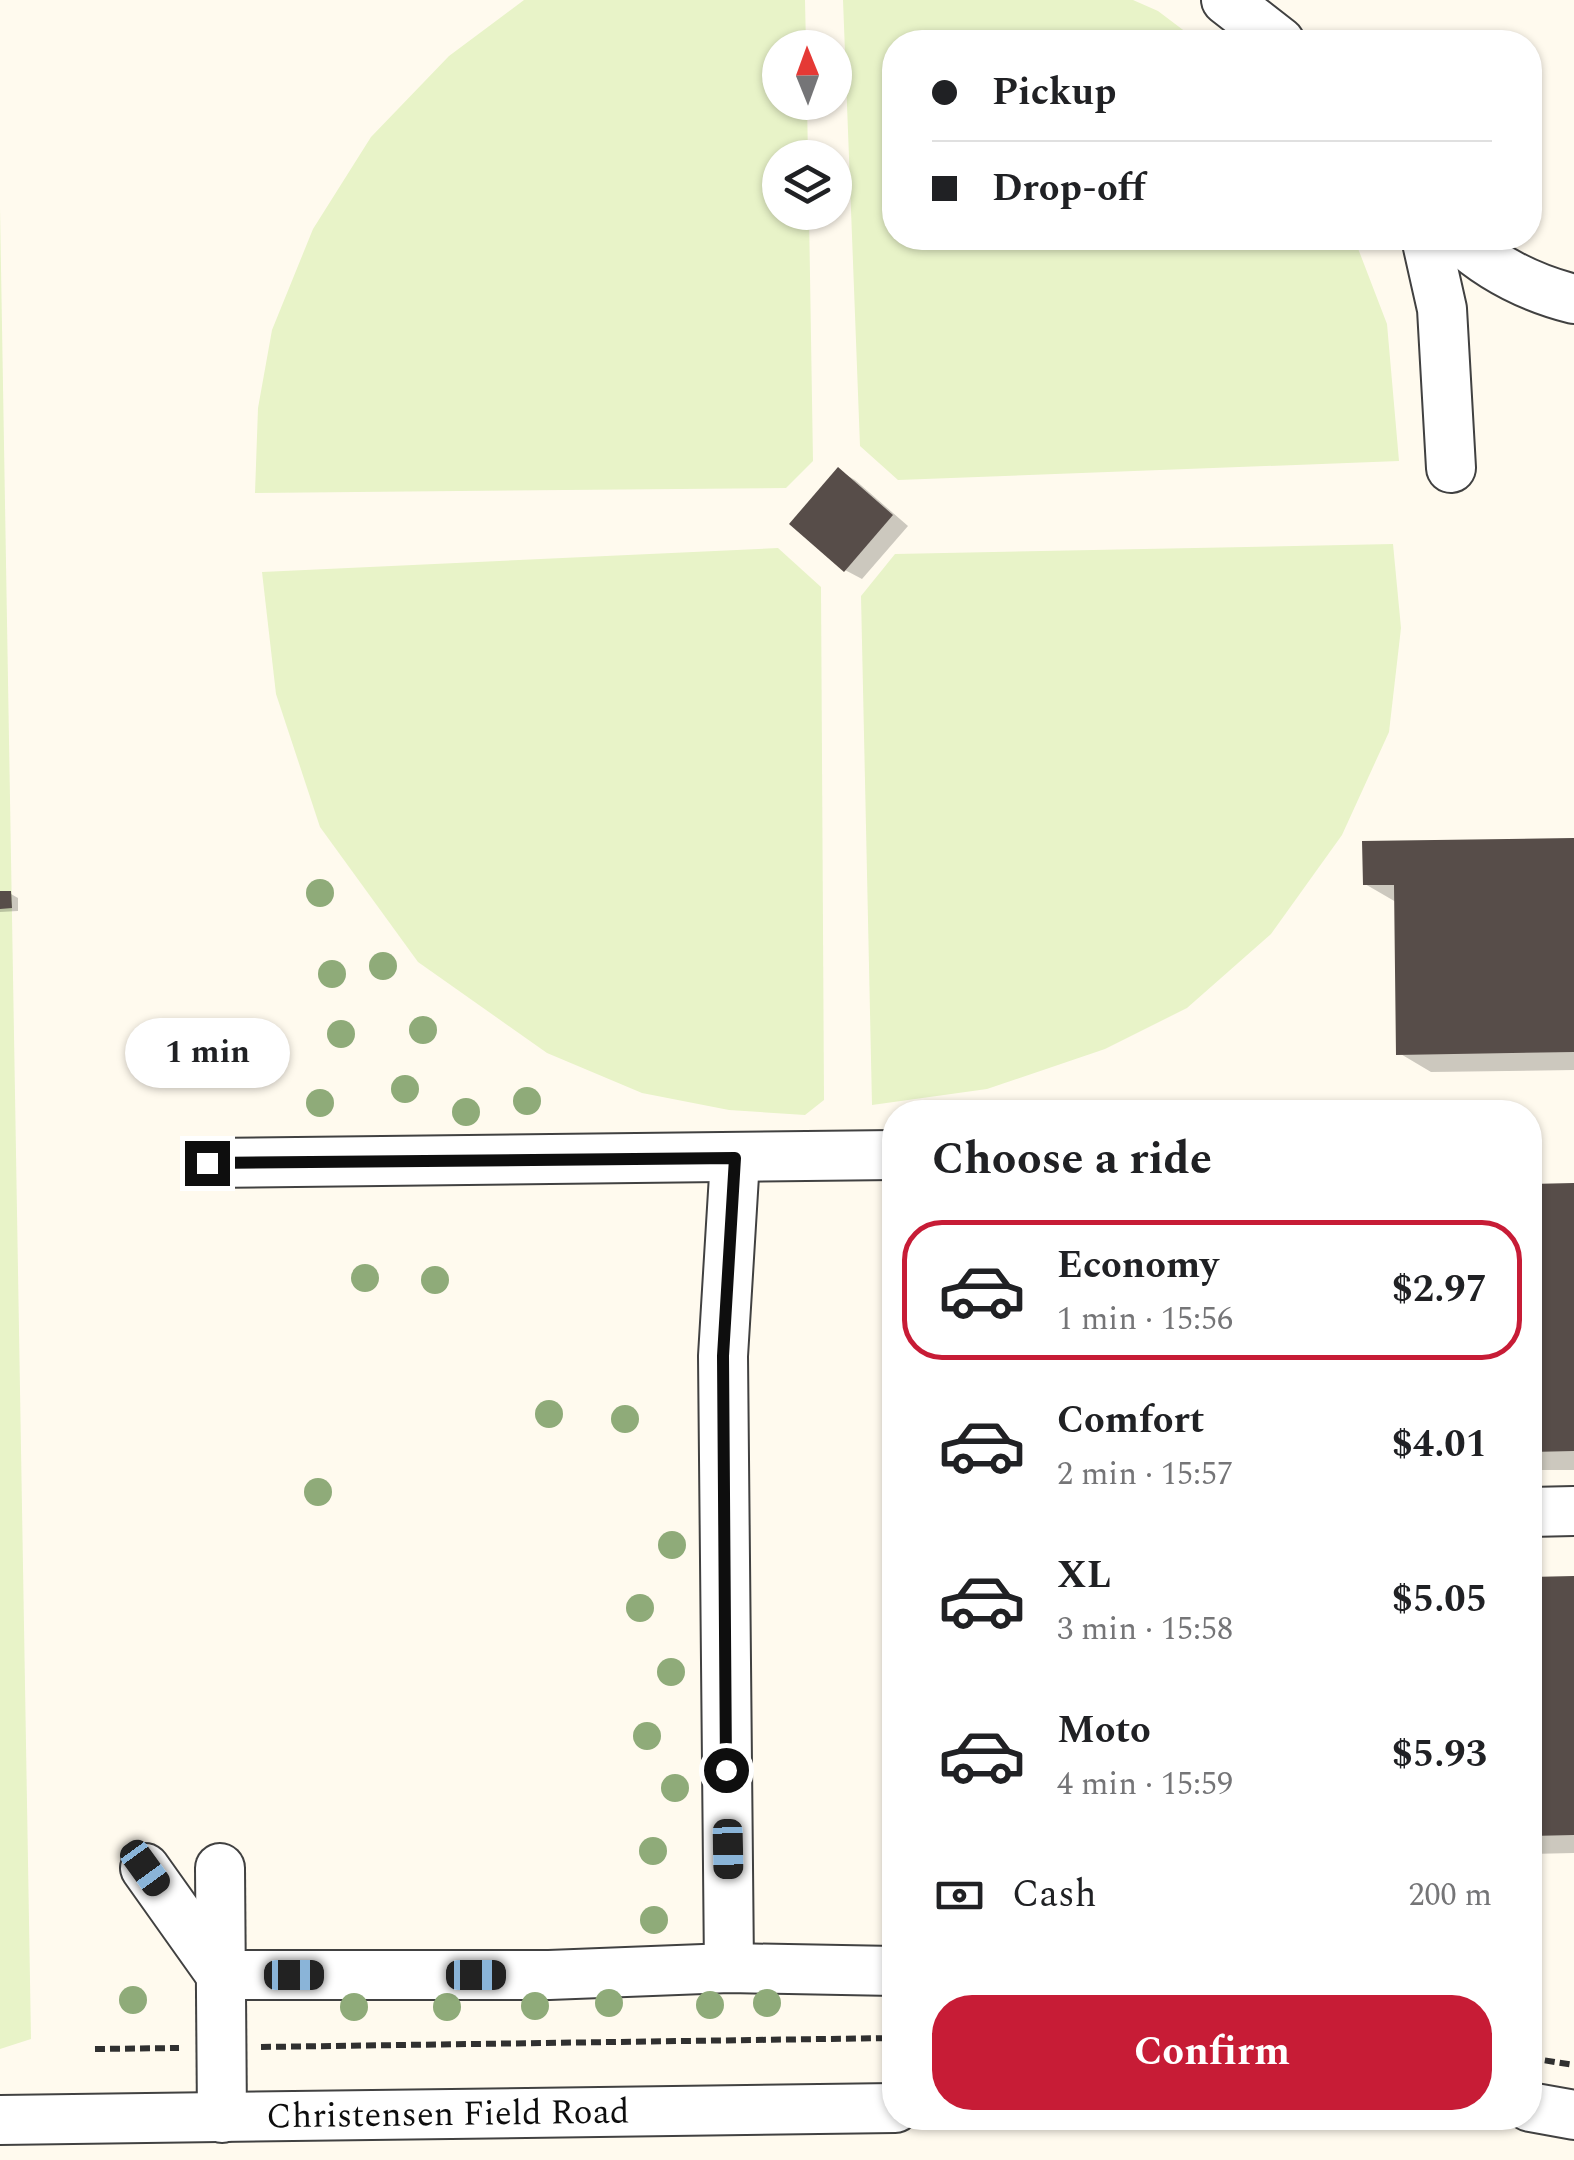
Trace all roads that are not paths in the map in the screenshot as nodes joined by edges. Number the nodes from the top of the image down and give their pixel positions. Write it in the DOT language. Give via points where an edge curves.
graph roads {
  1 [pos="1226,0"];
  2 [pos="1265,30"];
  3 [pos="1429,250"];
  4 [pos="1472,250"];
  5 [pos="1574,300"];
  6 [pos="1451,468"];
  7 [pos="882,1154"];
  8 [pos="735,1158"];
  9 [pos="207,1163"];
  10 [pos="1574,1511"];
  11 [pos="1542,1512"];
  12 [pos="145,1868"];
  13 [pos="220,1868"];
  14 [pos="729,1968"];
  15 [pos="882,1971"];
  16 [pos="220,1975"];
  17 [pos="882,2108"];
  18 [pos="1542,2109"];
  19 [pos="1574,2115"];
  20 [pos="222,2118"];
  21 [pos="0,2120"];
  1 -- 2 [label="street"];
  3 -- 6 [label="street" via="1442,309"];
  4 -- 5 [label="street" via="1509,275"];
  7 -- 8 [label="street"];
  8 -- 9 [label="street"];
  8 -- 14 [label="street" via="723,1376"];
  10 -- 11 [label="street"];
  12 -- 16 [label="street"];
  13 -- 16 [label="street"];
  14 -- 15 [label="street"];
  14 -- 16 [label="street"];
  16 -- 20 [label="street"];
  17 -- 20 [label="street, Christensen Field Road"];
  18 -- 19 [label="street"];
  20 -- 21 [label="street, Christensen Field Road"];
}
